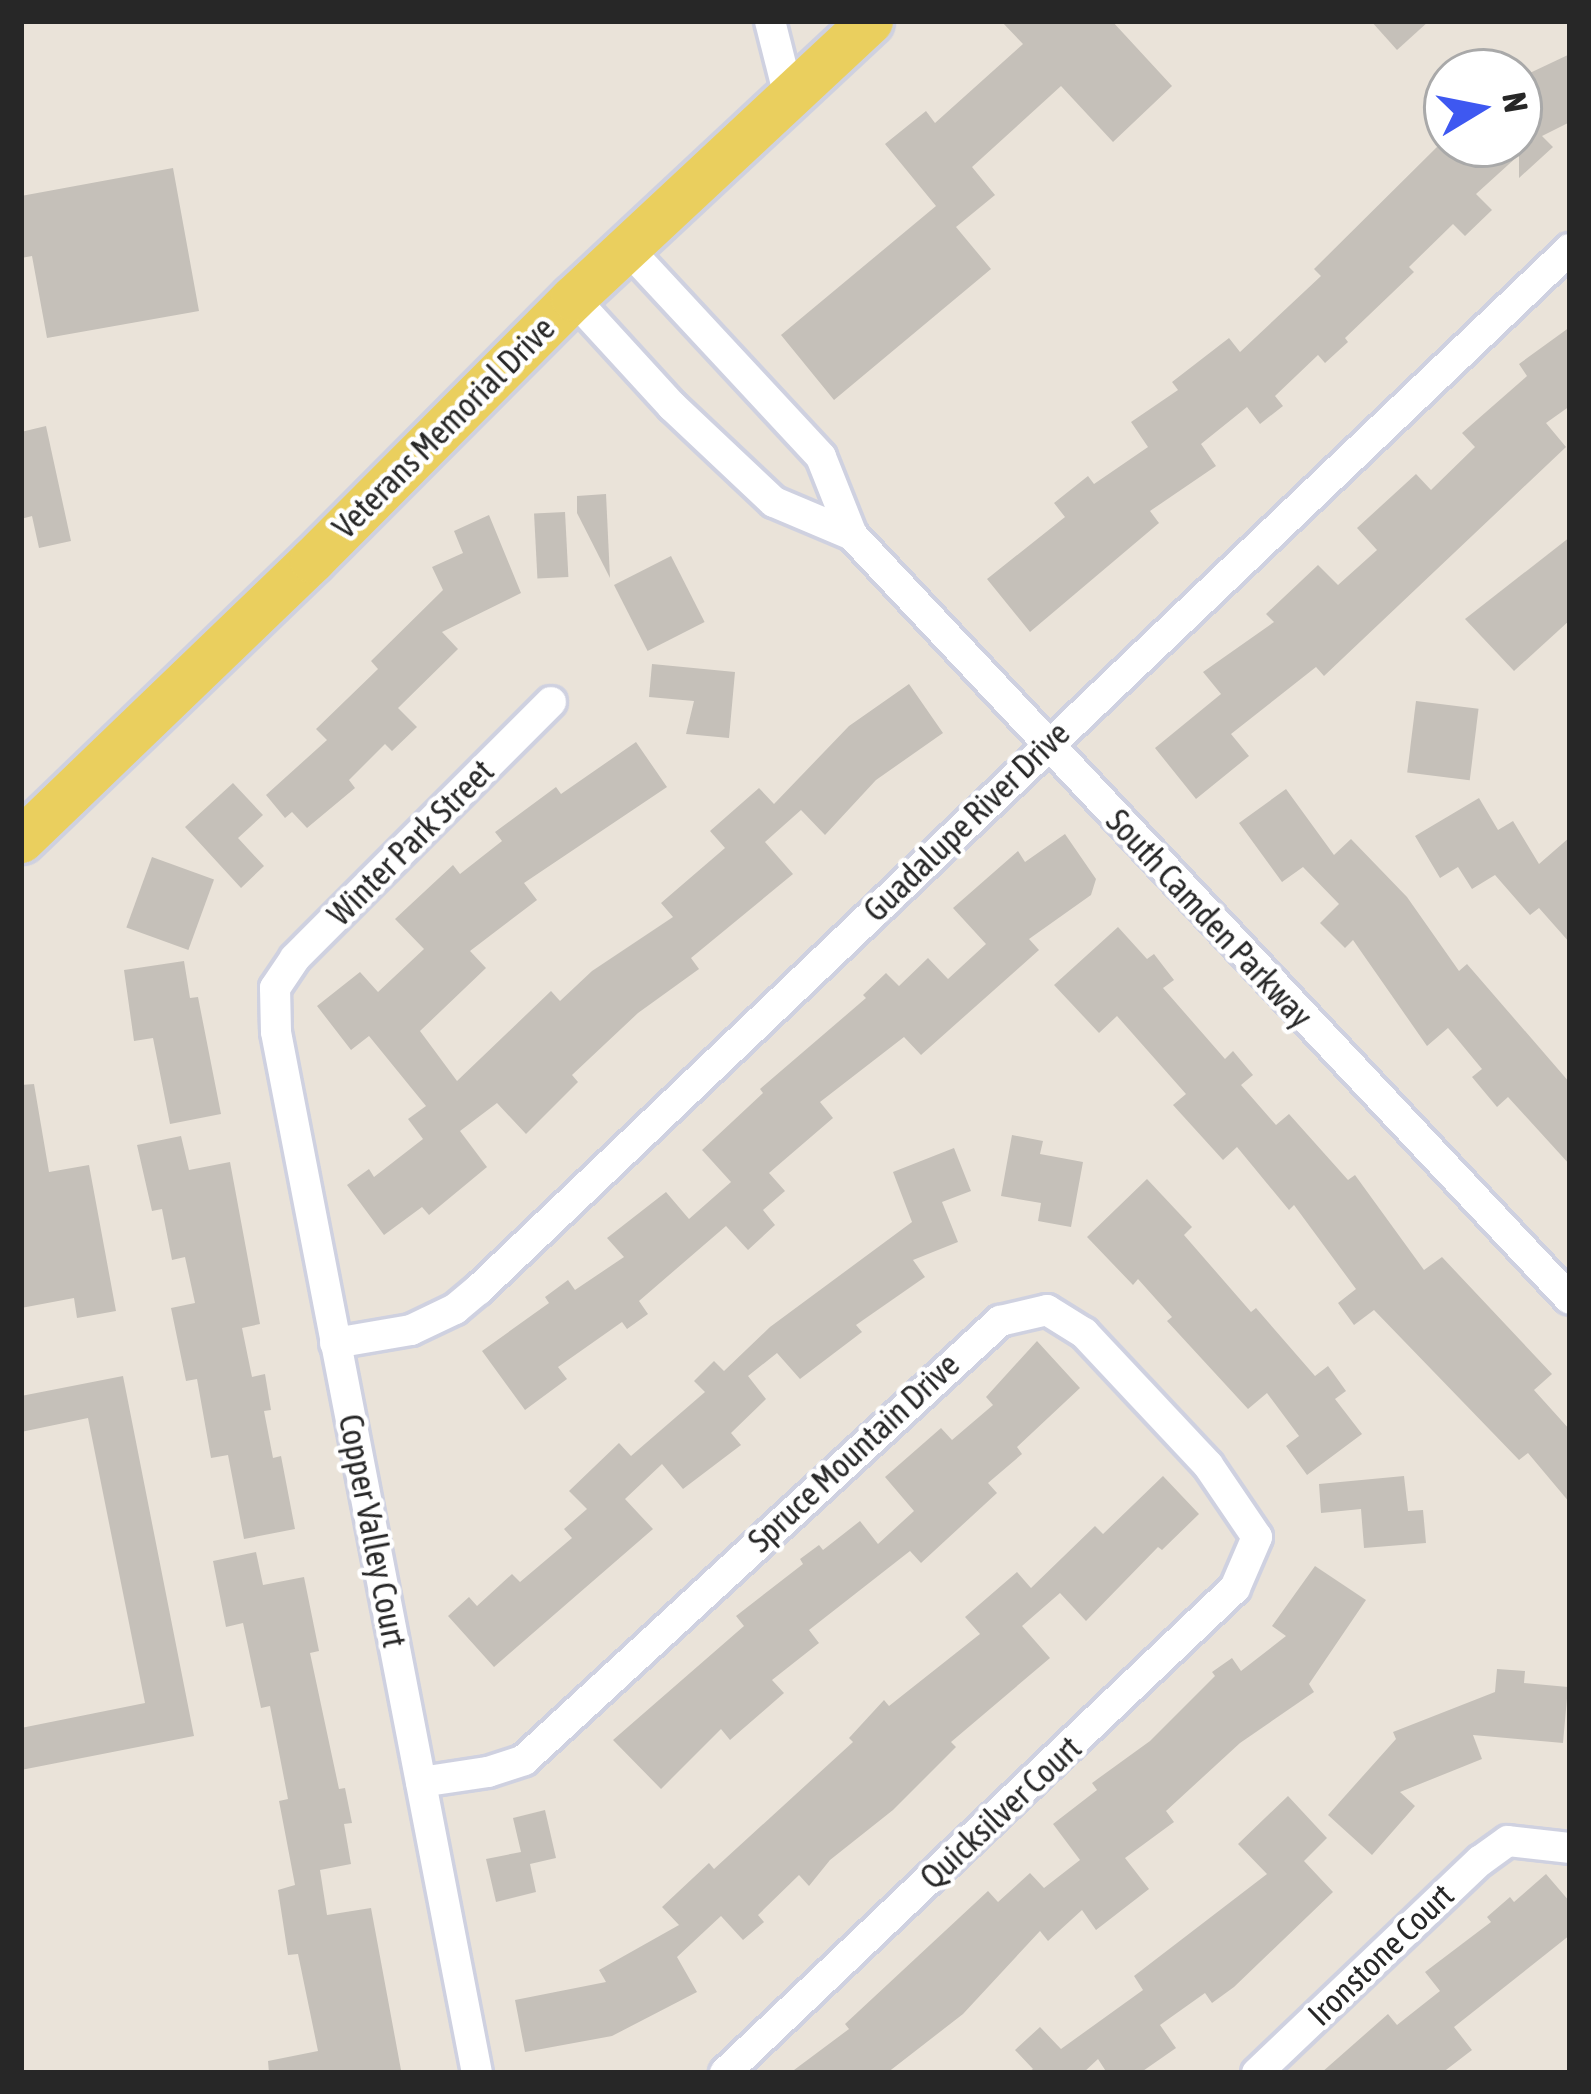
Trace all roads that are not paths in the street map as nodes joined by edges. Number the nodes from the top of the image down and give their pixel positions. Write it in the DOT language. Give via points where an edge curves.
graph roads {
  1 [pos="770,21"];
  2 [pos="871,21"];
  3 [pos="790,96"];
  4 [pos="627,248"];
  5 [pos="1570,249"];
  6 [pos="573,298"];
  7 [pos="852,535"];
  8 [pos="551,702"];
  9 [pos="1046,747"];
  10 [pos="21,840"];
  11 [pos="275,988"];
  12 [pos="1570,1299"];
  13 [pos="335,1342"];
  14 [pos="1257,1537"];
  15 [pos="421,1782"];
  16 [pos="1570,1848"];
  17 [pos="477,2073"];
  18 [pos="725,2073"];
  19 [pos="1258,2073"];
  1 -- 3 [label="street"];
  2 -- 3 [label="main road, Veterans Memorial Drive"];
  3 -- 4 [label="main road, Veterans Memorial Drive"];
  4 -- 6 [label="main road, Veterans Memorial Drive"];
  4 -- 7 [label="street, South Camden Parkway" via="821,457"];
  5 -- 9 [label="street, Guadalupe River Drive"];
  6 -- 7 [label="street, South Camden Parkway" via="774,502"];
  6 -- 10 [label="main road, Veterans Memorial Drive"];
  7 -- 9 [label="street, South Camden Parkway"];
  8 -- 11 [label="street, Winter Park Street"];
  9 -- 12 [label="street, South Camden Parkway"];
  9 -- 13 [label="street, Guadalupe River Drive" via="466,1300 411,1330"];
  11 -- 13 [label="street, Copper Valley Court" via="276,1032"];
  13 -- 15 [label="street, Copper Valley Court"];
  14 -- 15 [label="street, Spruce Mountain Drive" via="1208,1465 1084,1333 1047,1310 1000,1321 524,1760"];
  14 -- 18 [label="street, Quicksilver Court" via="1235,1588"];
  15 -- 17 [label="street, Copper Valley Court"];
  16 -- 19 [label="street, Ironstone Court" via="1508,1841 1480,1861"];
}
